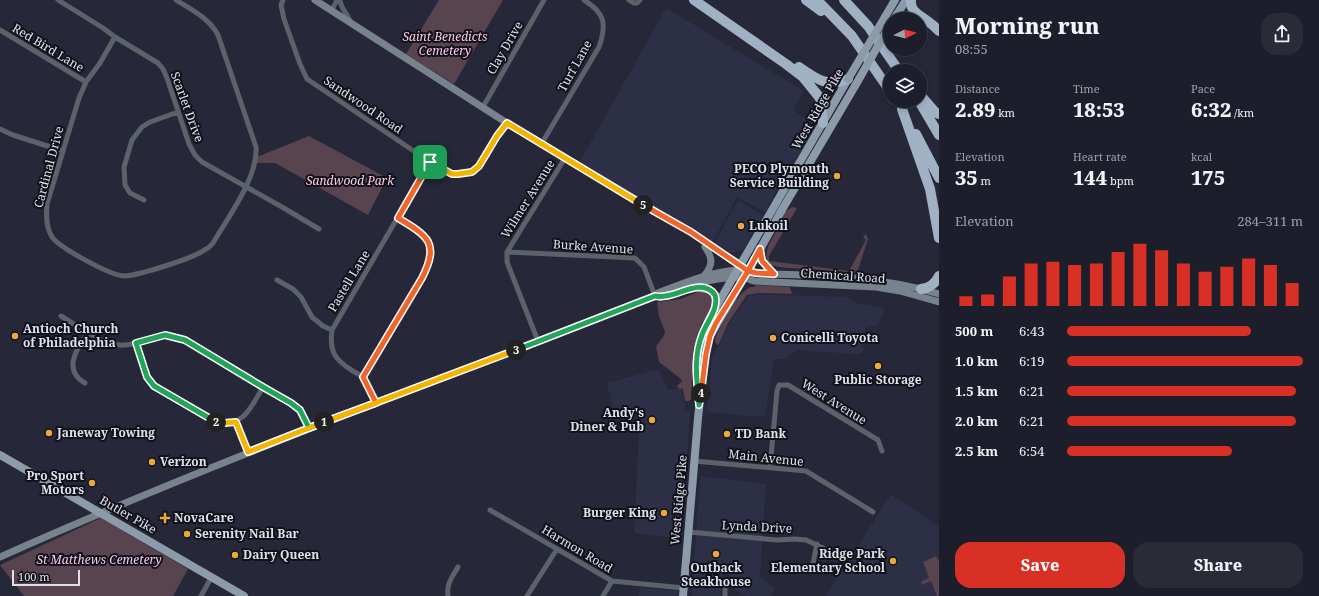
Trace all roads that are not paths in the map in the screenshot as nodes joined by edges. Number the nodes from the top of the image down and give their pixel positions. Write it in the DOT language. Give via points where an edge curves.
graph roads {
  1 [pos="58,0"];
  2 [pos="176,0"];
  3 [pos="283,0"];
  4 [pos="315,0"];
  5 [pos="339,0"];
  6 [pos="544,0"];
  7 [pos="584,0"];
  8 [pos="629,0"];
  9 [pos="640,0"];
  10 [pos="694,0"];
  11 [pos="702,0"];
  12 [pos="806,0"];
  13 [pos="817,0"];
  14 [pos="844,0"];
  15 [pos="895,0"];
  16 [pos="906,0"];
  17 [pos="911,0"];
  18 [pos="332,10"];
  19 [pos="898,12"];
  20 [pos="350,21"];
  21 [pos="927,29"];
  22 [pos="0,30"];
  23 [pos="939,31"];
  24 [pos="852,36"];
  25 [pos="115,37"];
  26 [pos="883,37"];
  27 [pos="939,40"];
  28 [pos="895,64"];
  29 [pos="883,81"];
  30 [pos="86,82"];
  31 [pos="852,82"];
  32 [pos="927,102"];
  33 [pos="483,106"];
  34 [pos="900,108"];
  35 [pos="901,108"];
  36 [pos="923,108"];
  37 [pos="178,112"];
  38 [pos="939,114"];
  39 [pos="507,123"];
  40 [pos="823,123"];
  41 [pos="0,129"];
  42 [pos="939,135"];
  43 [pos="542,143"];
  44 [pos="63,151"];
  45 [pos="565,158"];
  46 [pos="430,162"];
  47 [pos="939,178"];
  48 [pos="246,187"];
  49 [pos="144,200"];
  50 [pos="398,218"];
  51 [pos="679,226"];
  52 [pos="319,229"];
  53 [pos="939,238"];
  54 [pos="705,247"];
  55 [pos="760,249"];
  56 [pos="507,252"];
  57 [pos="740,267"];
  58 [pos="747,274"];
  59 [pos="774,274"];
  60 [pos="704,276"];
  61 [pos="939,276"];
  62 [pos="734,278"];
  63 [pos="277,280"];
  64 [pos="696,287"];
  65 [pos="921,289"];
  66 [pos="939,294"];
  67 [pos="655,296"];
  68 [pos="939,302"];
  69 [pos="716,308"];
  70 [pos="61,316"];
  71 [pos="332,330"];
  72 [pos="88,332"];
  73 [pos="538,341"];
  74 [pos="136,343"];
  75 [pos="363,377"];
  76 [pos="85,383"];
  77 [pos="263,387"];
  78 [pos="376,403"];
  79 [pos="699,405"];
  80 [pos="236,422"];
  81 [pos="309,428"];
  82 [pos="882,451"];
  83 [pos="248,452"];
  84 [pos="0,455"];
  85 [pos="694,461"];
  86 [pos="770,468"];
  87 [pos="490,510"];
  88 [pos="872,512"];
  89 [pos="101,513"];
  90 [pos="689,532"];
  91 [pos="817,544"];
  92 [pos="823,548"];
  93 [pos="557,549"];
  94 [pos="0,557"];
  95 [pos="458,567"];
  96 [pos="812,568"];
  97 [pos="212,578"];
  98 [pos="612,581"];
  99 [pos="725,589"];
  100 [pos="684,592"];
  101 [pos="201,596"];
  102 [pos="244,596"];
  103 [pos="448,596"];
  104 [pos="527,596"];
  105 [pos="603,596"];
  106 [pos="724,596"];
  1 -- 25 [label="street, Scarlet Drive"];
  2 -- 48 [label="street, Cardinal Drive" via="208,20 218,35 256,147 255,166"];
  3 -- 46 [label="street, Sandwood Road" via="281,5 284,18 307,79"];
  4 -- 18 [label="main road"];
  5 -- 18 [label="street"];
  5 -- 20 [label="street"];
  6 -- 33 [label="street, Clay Drive"];
  7 -- 43 [label="street, Turf Lane" via="599,12 604,27 602,37"];
  8 -- 9 [label="street" via="634,3"];
  10 -- 40 [label="highway" via="803,77 820,98"];
  11 -- 31 [label="highway" via="811,76 831,84"];
  12 -- 24 [label="highway"];
  13 -- 24 [label="highway"];
  14 -- 28 [label="highway" via="868,26"];
  15 -- 31 [label="main road, West Ridge Pike, bridge"];
  16 -- 19 [label="main road"];
  17 -- 23 [label="highway" via="910,6 913,11"];
  18 -- 20 [label="main road"];
  20 -- 33 [label="main road"];
  21 -- 27 [label="highway"];
  22 -- 30 [label="street, Red Bird Lane"];
  24 -- 29 [label="highway"];
  25 -- 30 [label="street, Cardinal Drive"];
  25 -- 37 [label="street, Scarlet Drive" via="158,63 168,78"];
  26 -- 31 [label="main road, West Ridge Pike, bridge"];
  30 -- 44 [label="street, Cardinal Drive" via="78,98"];
  31 -- 40 [label="main road, West Ridge Pike"];
  31 -- 55 [label="main road, West Ridge Pike"];
  32 -- 38 [label="highway"];
  33 -- 39 [label="main road"];
  34 -- 53 [label="highway" via="930,189"];
  35 -- 47 [label="highway"];
  36 -- 42 [label="highway"];
  37 -- 48 [label="street, Scarlet Drive" via="195,155 202,162"];
  37 -- 49 [label="street" via="150,122 142,127 132,140 124,167 125,185 130,193"];
  39 -- 43 [label="main road"];
  39 -- 46 [label="street, Sandwood Road" via="479,166 472,172 452,174"];
  40 -- 57 [label="main road, West Ridge Pike"];
  41 -- 44 [label="street"];
  43 -- 45 [label="main road"];
  44 -- 48 [label="street, Cardinal Drive" via="47,204 48,228 59,244 114,274 124,276 188,258 207,249"];
  45 -- 51 [label="main road"];
  45 -- 56 [label="street, Wilmer Avenue"];
  46 -- 50 [label="street, Pastell Lane"];
  48 -- 52 [label="street, Scarlet Drive"];
  50 -- 71 [label="street, Pastell Lane"];
  50 -- 75 [label="street" via="425,237 431,254 429,264"];
  51 -- 54 [label="main road"];
  51 -- 57 [label="main road"];
  54 -- 57 [label="main road"];
  54 -- 60 [label="main road" via="711,263"];
  55 -- 58 [label="main road, West Ridge Pike"];
  55 -- 59 [label="main road" via="762,261"];
  56 -- 67 [label="street, Burke Avenue" via="635,258 644,267"];
  56 -- 73 [label="street, Wilmer Avenue" via="507,262"];
  57 -- 58 [label="main road"];
  57 -- 60 [label="main road"];
  57 -- 62 [label="main road, West Ridge Pike"];
  58 -- 59 [label="main road, Chemical Road"];
  58 -- 62 [label="main road"];
  58 -- 68 [label="main road, Chemical Road" via="754,281 876,288 900,291"];
  58 -- 79 [label="main road, West Ridge Pike" via="710,336"];
  59 -- 65 [label="main road, Chemical Road" via="815,275"];
  60 -- 67 [label="main road"];
  61 -- 65 [label="highway" via="934,285"];
  62 -- 64 [label="main road" via="706,282"];
  62 -- 69 [label="main road, West Ridge Pike"];
  63 -- 71 [label="street" via="294,289 312,317"];
  64 -- 67 [label="main road" via="661,298"];
  64 -- 69 [label="main road" via="712,291"];
  65 -- 66 [label="main road, Chemical Road"];
  67 -- 73 [label="main road"];
  69 -- 79 [label="main road, West Ridge Pike" via="704,330 698,349 696,369"];
  70 -- 72 [label="street"];
  71 -- 75 [label="street, Pastell Lane" via="332,349 335,357"];
  72 -- 74 [label="street" via="116,345"];
  72 -- 76 [label="street" via="75,352 73,361 74,373"];
  73 -- 78 [label="main road"];
  74 -- 77 [label="street" via="165,335 185,340"];
  74 -- 80 [label="street" via="147,377 154,386 213,421"];
  75 -- 78 [label="street"];
  77 -- 80 [label="street" via="248,412"];
  77 -- 81 [label="street" via="300,410"];
  78 -- 81 [label="main road"];
  79 -- 85 [label="main road, West Ridge Pike"];
  80 -- 83 [label="street"];
  81 -- 83 [label="main road"];
  82 -- 86 [label="street, West Avenue" via="878,440 788,385 782,384 779,385 777,392"];
  83 -- 89 [label="main road"];
  84 -- 89 [label="main road, Butler Pike"];
  85 -- 86 [label="street, Main Avenue"];
  85 -- 90 [label="main road, West Ridge Pike"];
  86 -- 88 [label="street, Main Avenue" via="806,471"];
  87 -- 93 [label="street, Harmon Road"];
  89 -- 94 [label="main road"];
  89 -- 97 [label="main road, Butler Pike"];
  90 -- 91 [label="street, Lynda Drive" via="806,540"];
  90 -- 100 [label="main road, West Ridge Pike"];
  91 -- 92 [label="street, Lynda Drive"];
  91 -- 96 [label="street"];
  93 -- 98 [label="street, Harmon Road"];
  93 -- 104 [label="street"];
  95 -- 103 [label="street" via="449,583"];
  97 -- 101 [label="street"];
  97 -- 102 [label="main road, Butler Pike"];
  98 -- 100 [label="street, Harmon Road"];
  98 -- 105 [label="street"];
  99 -- 106 [label="street"];
}
